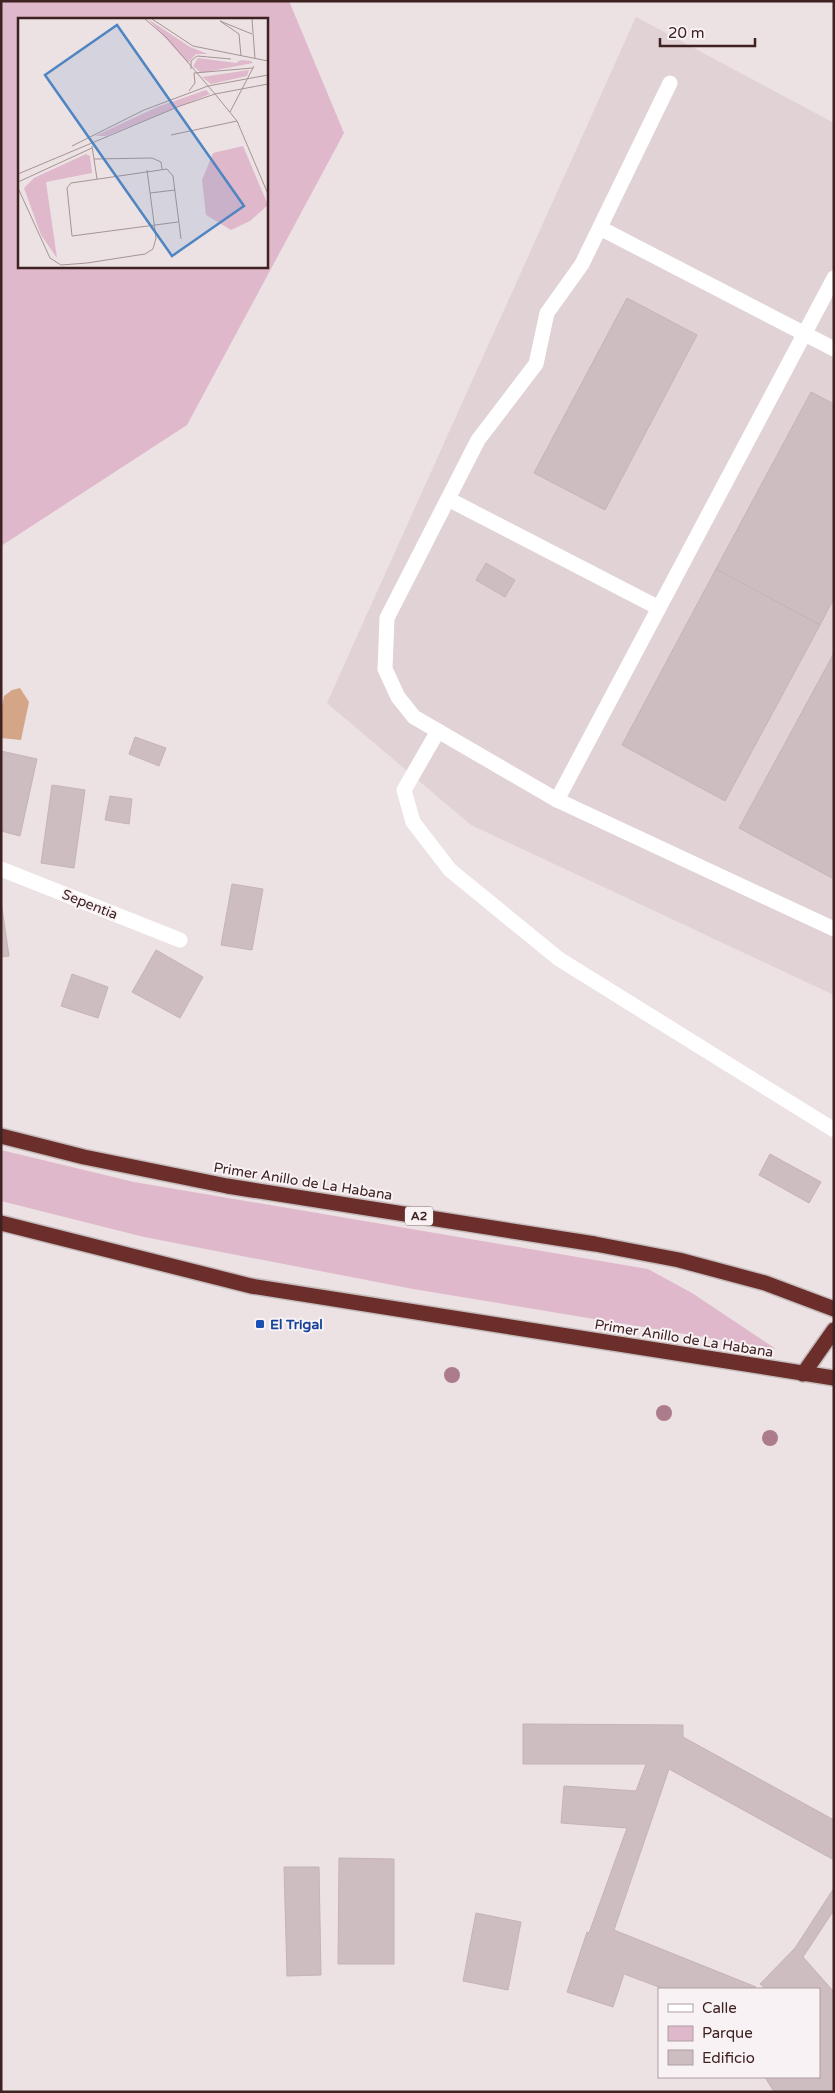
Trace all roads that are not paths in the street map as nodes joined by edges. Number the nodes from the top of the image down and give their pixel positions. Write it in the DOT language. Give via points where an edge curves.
graph roads {
  1 [pos="670,83"];
  2 [pos="600,228"];
  3 [pos="834,278"];
  4 [pos="804,334"];
  5 [pos="834,349"];
  6 [pos="448,499"];
  7 [pos="659,608"];
  8 [pos="438,731"];
  9 [pos="557,800"];
  10 [pos="1,869"];
  11 [pos="834,929"];
  12 [pos="180,940"];
  13 [pos="834,1130"];
  14 [pos="1,1136"];
  15 [pos="1,1223"];
  16 [pos="834,1309"];
  17 [pos="834,1330"];
  18 [pos="802,1374"];
  19 [pos="834,1378"];
  1 -- 2 [label="street"];
  2 -- 4 [label="street"];
  2 -- 6 [label="street" via="582,264 548,313 536,364 478,440"];
  3 -- 4 [label="street"];
  4 -- 5 [label="street"];
  4 -- 7 [label="street"];
  6 -- 7 [label="street"];
  6 -- 8 [label="street" via="387,618 385,669 398,697 414,718"];
  7 -- 9 [label="street"];
  8 -- 9 [label="street"];
  8 -- 13 [label="street" via="404,790 413,822 450,870 560,959"];
  9 -- 11 [label="street"];
  10 -- 12 [label="street, Sepentia"];
  14 -- 16 [label="highway, Primer Anillo de La Habana / A2" via="84,1157 227,1186 679,1260 765,1283"];
  15 -- 18 [label="highway, Primer Anillo de La Habana" via="251,1286"];
  17 -- 18 [label="highway"];
  18 -- 19 [label="highway, Primer Anillo de La Habana"];
}
